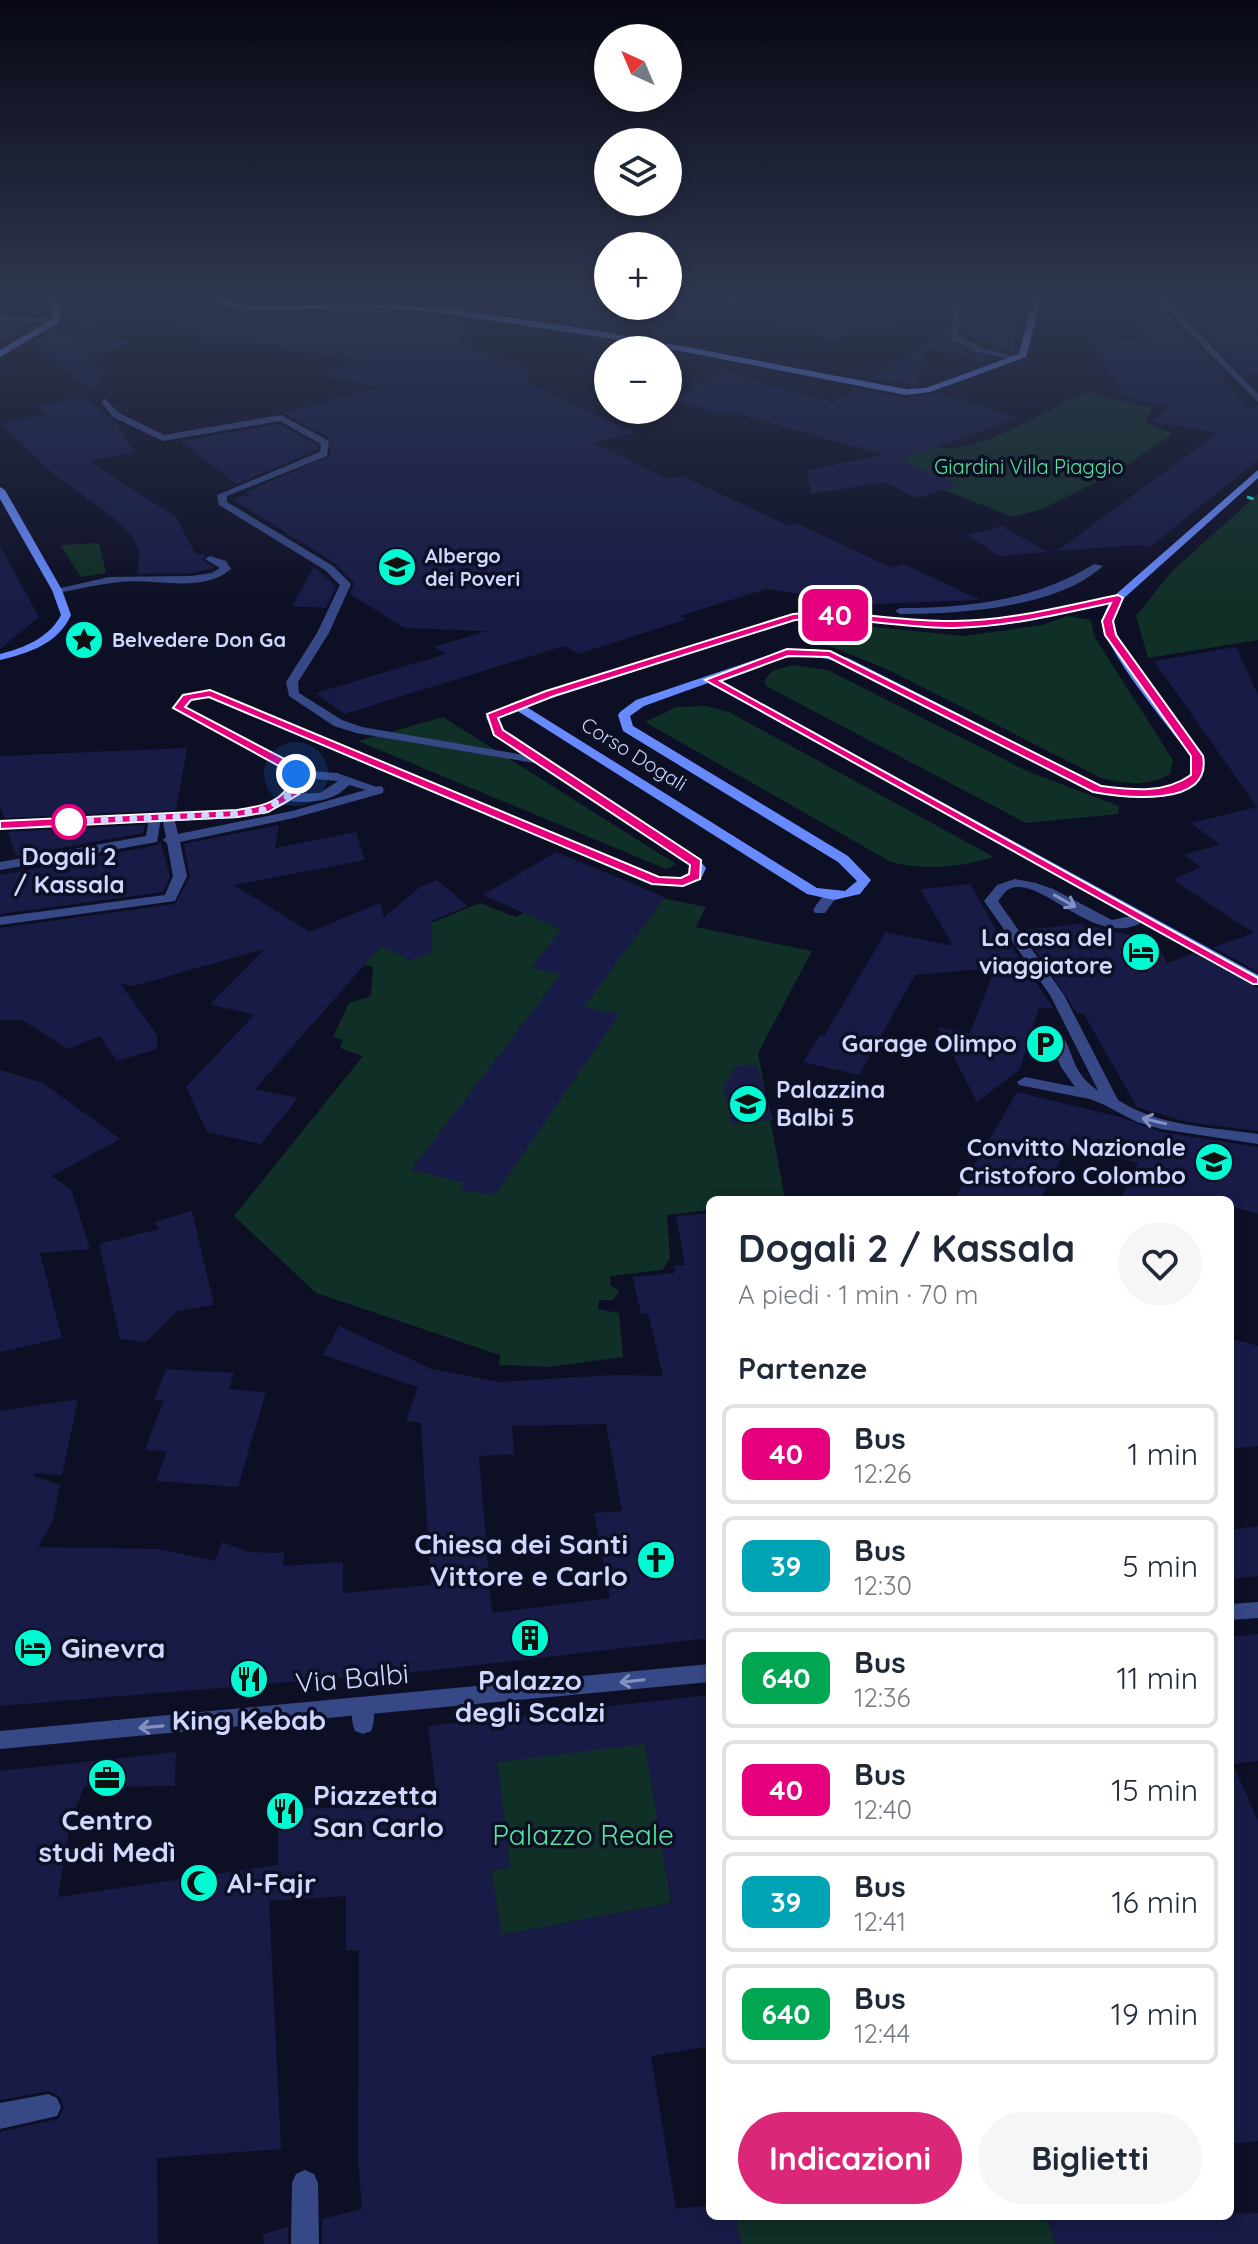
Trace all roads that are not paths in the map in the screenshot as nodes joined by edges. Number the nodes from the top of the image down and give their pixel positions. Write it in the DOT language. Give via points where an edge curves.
graph roads {
  1 [pos="105,402"];
  2 [pos="1258,473"];
  3 [pos="0,490"];
  4 [pos="210,559"];
  5 [pos="1098,566"];
  6 [pos="57,590"];
  7 [pos="1118,598"];
  8 [pos="864,616"];
  9 [pos="0,657"];
  10 [pos="711,680"];
  11 [pos="517,705"];
  12 [pos="542,762"];
  13 [pos="296,774"];
  14 [pos="346,780"];
  15 [pos="288,797"];
  16 [pos="162,817"];
  17 [pos="0,825"];
  18 [pos="170,840"];
  19 [pos="0,866"];
  20 [pos="831,895"];
  21 [pos="820,910"];
  22 [pos="1141,918"];
  23 [pos="0,921"];
  24 [pos="1258,981"];
  25 [pos="1054,1033"];
  26 [pos="1025,1082"];
  27 [pos="1091,1096"];
  28 [pos="1112,1103"];
  29 [pos="1258,1139"];
  30 [pos="1258,1610"];
  31 [pos="1234,1612"];
  32 [pos="706,1673"];
  33 [pos="0,1740"];
  34 [pos="48,2107"];
  35 [pos="0,2116"];
  36 [pos="305,2183"];
  37 [pos="305,2244"];
  1 -- 12 [label="street" via="116,415 163,438 281,418 326,443 324,454 222,495 222,503 329,568 346,584 292,682 293,694 338,723 360,730"];
  2 -- 7 [label="street"];
  3 -- 6 [label="street"];
  4 -- 6 [label="street" via="226,569 217,576 125,578"];
  5 -- 8 [label="street" via="1075,581 1015,598"];
  6 -- 9 [label="street" via="65,609 60,627 35,645"];
  7 -- 8 [label="street" via="1012,620 953,625"];
  7 -- 10 [label="street" via="1108,621 1110,635 1197,756 1197,777 1181,788 1138,795 1098,789 830,654 787,652"];
  8 -- 11 [label="street" via="825,614 774,621"];
  10 -- 20 [label="street, Corso Dogali" via="640,703 623,721 861,874 864,880 858,889"];
  10 -- 22 [label="street"];
  11 -- 12 [label="street" via="496,713 491,721 498,732"];
  11 -- 20 [label="street, Corso Dogali" via="812,891"];
  12 -- 13 [label="street" via="692,860 699,868 696,876 683,882 657,881 223,696 202,694 179,704 185,713 281,759"];
  13 -- 14 [label="street"];
  13 -- 15 [label="street" via="294,792"];
  14 -- 15 [label="street" via="331,794"];
  14 -- 18 [label="street" via="379,790"];
  15 -- 16 [label="street" via="264,810"];
  16 -- 17 [label="street"];
  16 -- 18 [label="street"];
  16 -- 19 [label="street" via="152,839"];
  18 -- 23 [label="street" via="180,876 170,898"];
  20 -- 21 [label="street"];
  22 -- 24 [label="street"];
  28 -- 22 [label="street, one-way" via="1057,995 991,901 1006,887 1030,884 1107,924"];
  25 -- 27 [label="street" via="1069,1074"];
  26 -- 27 [label="street"];
  27 -- 28 [label="street"];
  29 -- 28 [label="street, one-way" via="1151,1121"];
  30 -- 31 [label="street"];
  32 -- 33 [label="street, Via Balbi, one-way" via="363,1716"];
  34 -- 35 [label="street"];
  36 -- 37 [label="street"];
}
